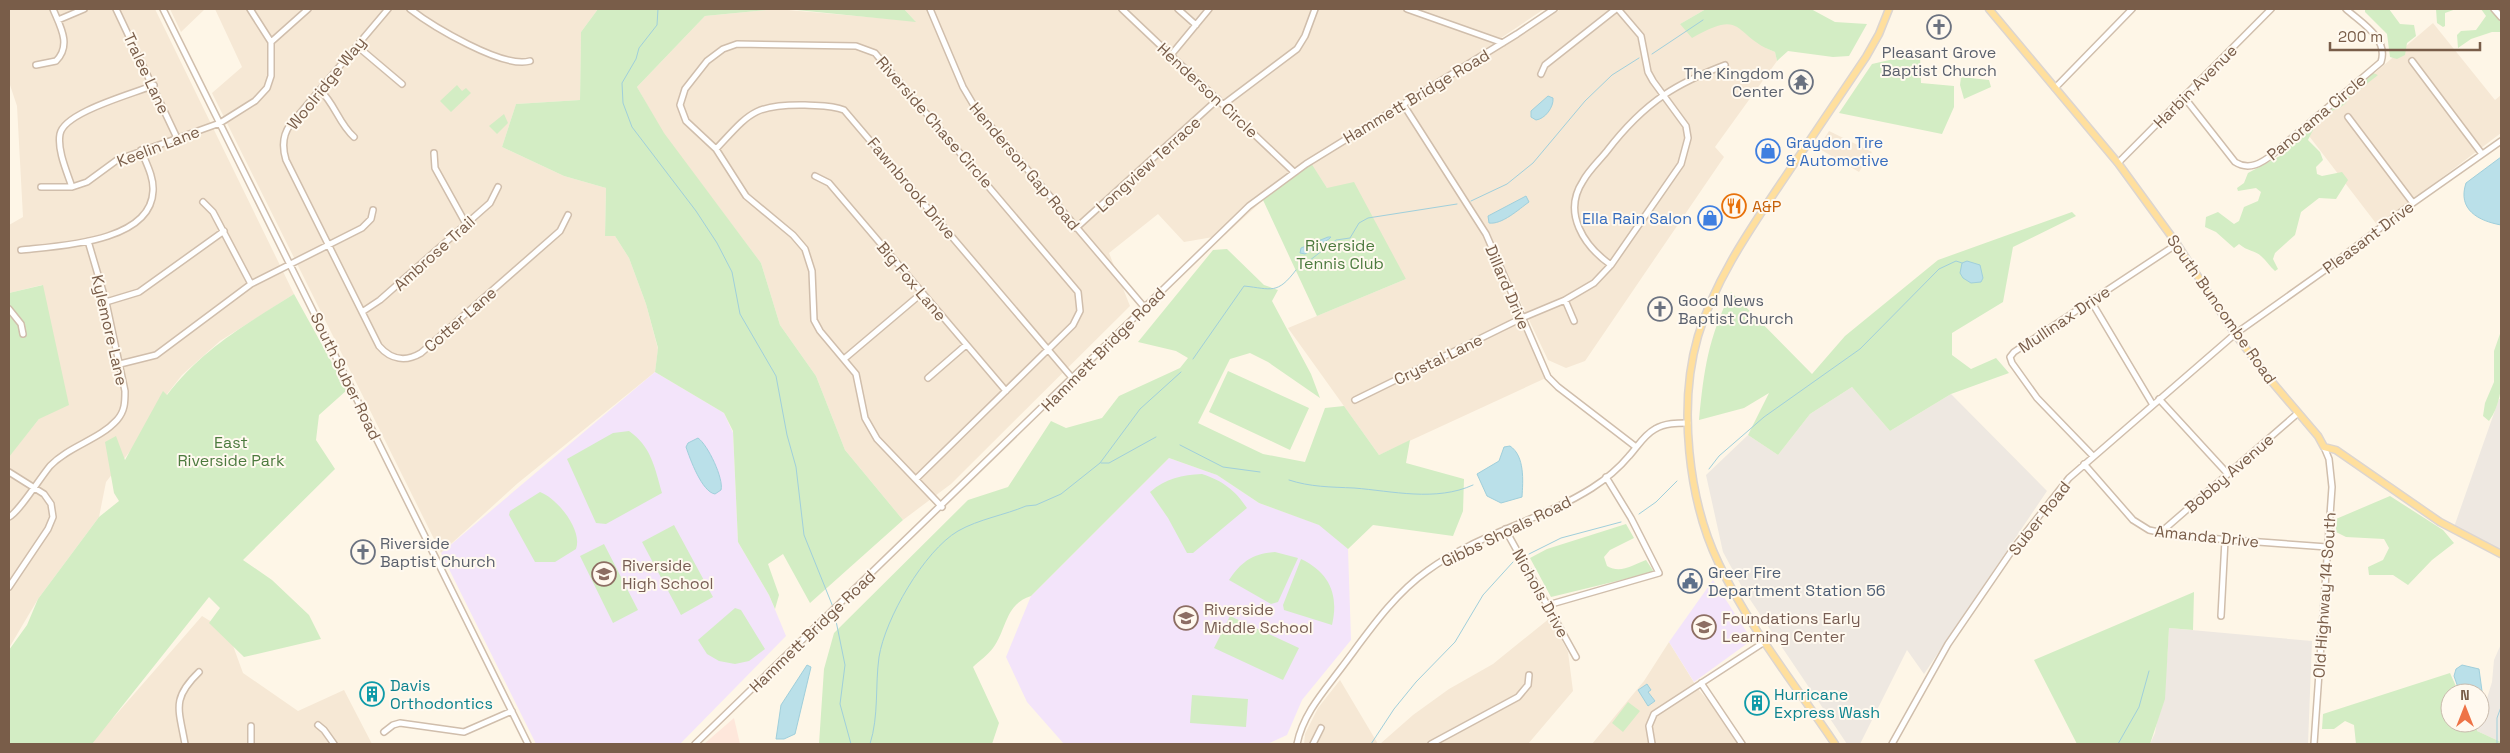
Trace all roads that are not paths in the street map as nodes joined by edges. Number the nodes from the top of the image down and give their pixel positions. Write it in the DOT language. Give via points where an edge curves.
graph roads {
  1 [pos="53,9"];
  2 [pos="84,9"];
  3 [pos="116,9"];
  4 [pos="163,9"];
  5 [pos="250,9"];
  6 [pos="308,9"];
  7 [pos="388,9"];
  8 [pos="410,9"];
  9 [pos="937,9"];
  10 [pos="1122,9"];
  11 [pos="1178,9"];
  12 [pos="1209,9"];
  13 [pos="1315,9"];
  14 [pos="1407,9"];
  15 [pos="1554,9"];
  16 [pos="1617,9"];
  17 [pos="1889,9"];
  18 [pos="2132,9"];
  19 [pos="2271,9"];
  20 [pos="2346,9"];
  21 [pos="2494,9"];
  22 [pos="931,11"];
  23 [pos="1420,11"];
  24 [pos="1993,11"];
  25 [pos="2501,17"];
  26 [pos="58,20"];
  27 [pos="1196,25"];
  28 [pos="271,42"];
  29 [pos="1502,43"];
  30 [pos="357,46"];
  31 [pos="1171,55"];
  32 [pos="530,61"];
  33 [pos="2412,61"];
  34 [pos="36,64"];
  35 [pos="1725,65"];
  36 [pos="1542,74"];
  37 [pos="402,84"];
  38 [pos="154,85"];
  39 [pos="2056,88"];
  40 [pos="320,90"];
  41 [pos="1663,95"];
  42 [pos="2184,97"];
  43 [pos="1218,99"];
  44 [pos="1224,104"];
  45 [pos="1403,104"];
  46 [pos="2348,117"];
  47 [pos="220,122"];
  48 [pos="354,137"];
  49 [pos="177,138"];
  50 [pos="2501,141"];
  51 [pos="141,150"];
  52 [pos="716,150"];
  53 [pos="434,153"];
  54 [pos="2482,154"];
  55 [pos="2118,163"];
  56 [pos="1294,172"];
  57 [pos="815,176"];
  58 [pos="41,187"];
  59 [pos="72,187"];
  60 [pos="498,187"];
  61 [pos="203,202"];
  62 [pos="2413,203"];
  63 [pos="374,210"];
  64 [pos="568,214"];
  65 [pos="466,224"];
  66 [pos="1076,228"];
  67 [pos="224,231"];
  68 [pos="88,242"];
  69 [pos="2177,244"];
  70 [pos="328,245"];
  71 [pos="21,250"];
  72 [pos="1611,264"];
  73 [pos="290,265"];
  74 [pos="251,284"];
  75 [pos="922,293"];
  76 [pos="1565,300"];
  77 [pos="2091,301"];
  78 [pos="106,302"];
  79 [pos="1145,308"];
  80 [pos="9,309"];
  81 [pos="362,312"];
  82 [pos="1522,318"];
  83 [pos="1574,321"];
  84 [pos="23,334"];
  85 [pos="2235,334"];
  86 [pos="966,345"];
  87 [pos="1049,349"];
  88 [pos="844,359"];
  89 [pos="120,364"];
  90 [pos="928,378"];
  91 [pos="1073,379"];
  92 [pos="1006,391"];
  93 [pos="2159,399"];
  94 [pos="1355,400"];
  95 [pos="2153,405"];
  96 [pos="2298,413"];
  97 [pos="1688,423"];
  98 [pos="1636,447"];
  99 [pos="2324,447"];
  100 [pos="2094,456"];
  101 [pos="2084,464"];
  102 [pos="9,472"];
  103 [pos="2227,473"];
  104 [pos="1606,477"];
  105 [pos="916,479"];
  106 [pos="32,487"];
  107 [pos="942,507"];
  108 [pos="9,517"];
  109 [pos="1505,529"];
  110 [pos="2160,533"];
  111 [pos="2225,540"];
  112 [pos="2327,548"];
  113 [pos="2501,554"];
  114 [pos="9,587"];
  115 [pos="1548,605"];
  116 [pos="2221,616"];
  117 [pos="1766,641"];
  118 [pos="1576,657"];
  119 [pos="199,672"];
  120 [pos="1529,675"];
  121 [pos="1701,683"];
  122 [pos="512,711"];
  123 [pos="318,725"];
  124 [pos="251,726"];
  125 [pos="1321,728"];
  126 [pos="384,732"];
  127 [pos="185,744"];
  128 [pos="250,744"];
  129 [pos="334,744"];
  130 [pos="528,744"];
  131 [pos="695,744"];
  132 [pos="1297,744"];
  133 [pos="1313,744"];
  134 [pos="1431,744"];
  135 [pos="1652,744"];
  136 [pos="1742,744"];
  137 [pos="1835,744"];
  138 [pos="1892,744"];
  139 [pos="2314,744"];
  1 -- 26 [label="street"];
  2 -- 26 [label="street"];
  3 -- 38 [label="street, Tralee Lane"];
  4 -- 47 [label="street, South Suber Road"];
  5 -- 28 [label="street"];
  6 -- 28 [label="street"];
  7 -- 30 [label="street, Woolridge Way"];
  8 -- 32 [label="street" via="488,54 516,63"];
  9 -- 22 [label="street"];
  10 -- 31 [label="street, Henderson Circle"];
  11 -- 27 [label="street"];
  12 -- 27 [label="street"];
  13 -- 44 [label="street" via="1305,36 1296,49"];
  14 -- 23 [label="street"];
  15 -- 29 [label="street, Hammett Bridge Road"];
  16 -- 36 [label="street" via="1545,65"];
  16 -- 41 [label="street, Crystal Lane" via="1641,36 1648,72"];
  17 -- 97 [label="main road" via="1866,57 1746,234 1721,280 1698,337 1691,368"];
  18 -- 39 [label="street"];
  19 -- 42 [label="street, Harbin Avenue"];
  20 -- 42 [label="street, Panorama Circle" via="2374,34 2382,52 2381,62 2258,164 2246,167 2236,162"];
  21 -- 25 [label="street"];
  22 -- 66 [label="street, Henderson Gap Road" via="963,87 976,109"];
  23 -- 29 [label="street"];
  24 -- 39 [label="main road, South Buncombe Road"];
  26 -- 34 [label="street" via="65,41 62,55 52,63"];
  27 -- 31 [label="street"];
  28 -- 47 [label="street, Keelin Lane" via="271,76 267,88 255,101"];
  29 -- 45 [label="street, Hammett Bridge Road"];
  30 -- 37 [label="street"];
  30 -- 40 [label="street, Woolridge Way"];
  31 -- 43 [label="street, Henderson Circle"];
  33 -- 54 [label="street"];
  35 -- 41 [label="street"];
  38 -- 49 [label="street, Tralee Lane"];
  38 -- 59 [label="street" via="68,121 60,134 60,142"];
  39 -- 55 [label="main road, South Buncombe Road"];
  40 -- 48 [label="street"];
  40 -- 70 [label="street, Woolridge Way" via="287,128 283,147 286,160"];
  41 -- 72 [label="street, Crystal Lane" via="1686,126 1686,151 1681,164"];
  41 -- 72 [label="street" via="1619,135 1582,181 1576,194 1576,218 1584,240"];
  42 -- 55 [label="street, Harbin Avenue"];
  43 -- 44 [label="street, Henderson Circle"];
  43 -- 66 [label="street, Longview Terrace"];
  44 -- 56 [label="street, Henderson Circle"];
  45 -- 56 [label="street, Hammett Bridge Road"];
  45 -- 82 [label="street, Dillard Drive" via="1486,234"];
  46 -- 62 [label="street"];
  47 -- 49 [label="street, Keelin Lane"];
  47 -- 73 [label="street, South Suber Road"];
  49 -- 51 [label="street, Keelin Lane"];
  50 -- 54 [label="street, Pleasant Drive"];
  51 -- 59 [label="street, Keelin Lane" via="117,160 87,182"];
  51 -- 68 [label="street" via="153,182 148,209 120,231"];
  52 -- 87 [label="street, Fawnbrook Drive" via="743,119 763,108 786,105 844,110"];
  52 -- 87 [label="street, Riverside Chase Circle" via="686,121 680,105 685,89 716,54 744,43 856,46 872,50 1076,287 1080,299 1079,315"];
  52 -- 88 [label="street, Riverside Chase Circle" via="746,196 805,249 812,271 814,320"];
  53 -- 65 [label="street" via="438,174"];
  54 -- 62 [label="street, Pleasant Drive"];
  55 -- 69 [label="main road, South Buncombe Road"];
  56 -- 79 [label="street, Hammett Bridge Road" via="1236,218"];
  57 -- 75 [label="street, Big Fox Lane" via="829,183"];
  58 -- 59 [label="street, Keelin Lane"];
  60 -- 65 [label="street, Ambrose Trail" via="492,200"];
  61 -- 67 [label="street"];
  62 -- 85 [label="street, Pleasant Drive"];
  63 -- 70 [label="street" via="364,227"];
  64 -- 81 [label="street, Cotter Lane" via="560,230 417,356 401,359 385,353"];
  65 -- 81 [label="street, Ambrose Trail"];
  66 -- 79 [label="street, Henderson Gap Road"];
  67 -- 74 [label="street"];
  67 -- 78 [label="street" via="139,292"];
  68 -- 71 [label="street"];
  68 -- 78 [label="street, Kylemore Lane"];
  69 -- 77 [label="street, Mullinax Drive"];
  69 -- 85 [label="main road, South Buncombe Road"];
  70 -- 73 [label="street"];
  70 -- 81 [label="street, Cotter Lane"];
  72 -- 76 [label="street, Crystal Lane" via="1594,283"];
  73 -- 74 [label="street"];
  73 -- 122 [label="street, South Suber Road"];
  74 -- 89 [label="street" via="156,355"];
  75 -- 86 [label="street, Big Fox Lane"];
  75 -- 88 [label="street"];
  76 -- 82 [label="street, Crystal Lane"];
  76 -- 83 [label="street"];
  77 -- 95 [label="street"];
  77 -- 100 [label="street, Mullinax Drive" via="2014,352 2010,359 2037,398"];
  78 -- 89 [label="street, Kylemore Lane"];
  79 -- 91 [label="street, Hammett Bridge Road"];
  80 -- 84 [label="street" via="21,324"];
  82 -- 94 [label="street, Crystal Lane"];
  82 -- 98 [label="street, Dillard Drive" via="1552,382"];
  85 -- 93 [label="street, Suber Road"];
  85 -- 96 [label="main road, South Buncombe Road"];
  86 -- 90 [label="street"];
  86 -- 92 [label="street, Big Fox Lane"];
  87 -- 91 [label="street, Fawnbrook Drive"];
  87 -- 92 [label="street, Riverside Chase Circle"];
  88 -- 105 [label="street, Riverside Chase Circle" via="857,378 870,430"];
  89 -- 106 [label="street, Kylemore Lane" via="125,391 122,414 105,430 59,458"];
  91 -- 107 [label="street, Hammett Bridge Road"];
  92 -- 105 [label="street, Riverside Chase Circle"];
  93 -- 95 [label="street, Suber Road"];
  93 -- 103 [label="street"];
  95 -- 100 [label="street, Suber Road"];
  96 -- 99 [label="main road, South Buncombe Road"];
  96 -- 103 [label="street, Bobby Avenue"];
  97 -- 98 [label="street, Gibbs Shoals Road" via="1656,428"];
  97 -- 117 [label="main road" via="1692,478 1711,546 1727,581"];
  98 -- 104 [label="street, Gibbs Shoals Road"];
  99 -- 112 [label="street, Old Highway 14 South" via="2332,487"];
  99 -- 113 [label="main road" via="2336,450 2440,522"];
  100 -- 101 [label="street, Suber Road"];
  101 -- 110 [label="street, Amanda Drive" via="2133,520"];
  101 -- 138 [label="street, Suber Road" via="2060,487 2013,549 1948,644"];
  102 -- 106 [label="street"];
  103 -- 110 [label="street, Bobby Avenue"];
  104 -- 109 [label="street, Gibbs Shoals Road" via="1575,498"];
  104 -- 115 [label="street" via="1659,574"];
  105 -- 107 [label="street, Riverside Chase Circle"];
  106 -- 108 [label="street, Kylemore Lane" via="15,514"];
  106 -- 114 [label="street" via="48,498 53,517"];
  107 -- 131 [label="street, Hammett Bridge Road"];
  109 -- 115 [label="street, Nichols Drive"];
  109 -- 132 [label="street, Gibbs Shoals Road" via="1447,558 1410,584 1312,707 1300,729"];
  110 -- 111 [label="street, Amanda Drive"];
  111 -- 112 [label="street, Amanda Drive"];
  111 -- 116 [label="street"];
  112 -- 139 [label="street, Old Highway 14 South"];
  115 -- 118 [label="street, Nichols Drive"];
  117 -- 121 [label="street"];
  117 -- 137 [label="main road"];
  119 -- 127 [label="street" via="185,686 178,701"];
  120 -- 134 [label="street" via="1528,686 1518,697"];
  121 -- 135 [label="street" via="1654,714 1649,726"];
  121 -- 136 [label="street"];
  122 -- 126 [label="street" via="464,732 400,723"];
  122 -- 130 [label="street, South Suber Road"];
  123 -- 129 [label="street"];
  124 -- 128 [label="street"];
  125 -- 133 [label="street"];
}
